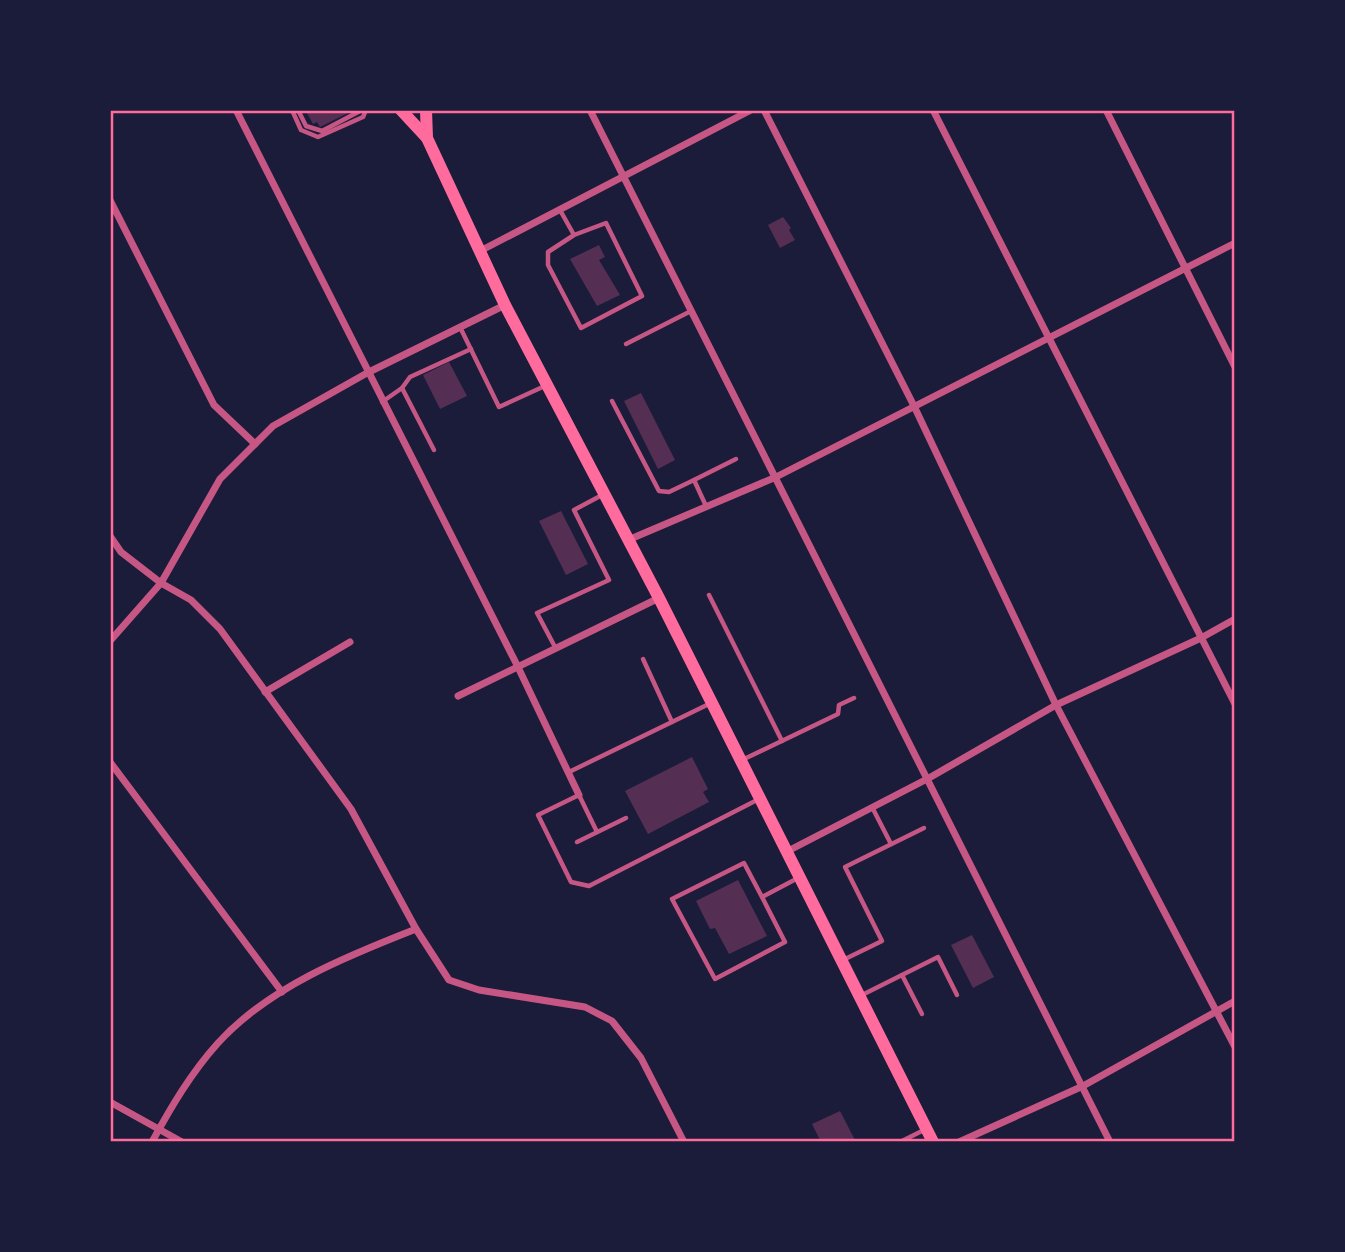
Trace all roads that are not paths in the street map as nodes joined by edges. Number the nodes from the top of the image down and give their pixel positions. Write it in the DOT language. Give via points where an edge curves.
graph roads {
  1 [pos="236,110"];
  2 [pos="292,110"];
  3 [pos="298,110"];
  4 [pos="364,110"];
  5 [pos="401,110"];
  6 [pos="426,110"];
  7 [pos="590,110"];
  8 [pos="751,110"];
  9 [pos="764,110"];
  10 [pos="933,110"];
  11 [pos="1106,110"];
  12 [pos="428,138"];
  13 [pos="624,176"];
  14 [pos="110,200"];
  15 [pos="560,209"];
  16 [pos="575,235"];
  17 [pos="1235,243"];
  18 [pos="482,250"];
  19 [pos="1186,268"];
  20 [pos="505,305"];
  21 [pos="692,311"];
  22 [pos="460,327"];
  23 [pos="1049,337"];
  24 [pos="626,344"];
  25 [pos="471,349"];
  26 [pos="1235,367"];
  27 [pos="367,373"];
  28 [pos="548,385"];
  29 [pos="402,388"];
  30 [pos="612,401"];
  31 [pos="381,402"];
  32 [pos="914,406"];
  33 [pos="255,444"];
  34 [pos="434,450"];
  35 [pos="736,459"];
  36 [pos="776,477"];
  37 [pos="694,480"];
  38 [pos="604,494"];
  39 [pos="706,507"];
  40 [pos="110,536"];
  41 [pos="628,540"];
  42 [pos="161,583"];
  43 [pos="709,595"];
  44 [pos="659,598"];
  45 [pos="1235,619"];
  46 [pos="1201,638"];
  47 [pos="110,641"];
  48 [pos="350,642"];
  49 [pos="555,647"];
  50 [pos="643,659"];
  51 [pos="517,665"];
  52 [pos="265,692"];
  53 [pos="458,696"];
  54 [pos="854,698"];
  55 [pos="712,703"];
  56 [pos="1235,704"];
  57 [pos="1056,705"];
  58 [pos="672,722"];
  59 [pos="782,741"];
  60 [pos="741,761"];
  61 [pos="110,762"];
  62 [pos="568,772"];
  63 [pos="929,778"];
  64 [pos="579,795"];
  65 [pos="760,799"];
  66 [pos="872,807"];
  67 [pos="626,818"];
  68 [pos="924,828"];
  69 [pos="597,832"];
  70 [pos="577,842"];
  71 [pos="891,844"];
  72 [pos="786,852"];
  73 [pos="799,877"];
  74 [pos="762,897"];
  75 [pos="416,929"];
  76 [pos="842,960"];
  77 [pos="902,975"];
  78 [pos="282,992"];
  79 [pos="957,995"];
  80 [pos="861,996"];
  81 [pos="1235,1001"];
  82 [pos="1216,1010"];
  83 [pos="922,1014"];
  84 [pos="1235,1047"];
  85 [pos="1083,1086"];
  86 [pos="110,1102"];
  87 [pos="160,1128"];
  88 [pos="927,1129"];
  89 [pos="152,1142"];
  90 [pos="182,1142"];
  91 [pos="684,1142"];
  92 [pos="900,1142"];
  93 [pos="933,1142"];
  94 [pos="958,1142"];
  95 [pos="1110,1142"];
  1 -- 27 [label="street"];
  2 -- 4 [label="lane" via="301,130 318,137 363,117"];
  3 -- 4 [label="lane" via="306,126 322,131"];
  5 -- 12 [label="main road"];
  6 -- 12 [label="main road"];
  7 -- 13 [label="street"];
  8 -- 13 [label="street"];
  9 -- 32 [label="street"];
  10 -- 23 [label="street"];
  11 -- 19 [label="street"];
  12 -- 18 [label="main road"];
  13 -- 15 [label="street"];
  13 -- 21 [label="street"];
  14 -- 33 [label="street" via="214,405"];
  15 -- 16 [label="lane"];
  15 -- 18 [label="street"];
  16 -- 16 [label="lane" via="548,252 548,265 581,328 642,296 606,223"];
  17 -- 19 [label="street"];
  18 -- 20 [label="main road"];
  19 -- 23 [label="street"];
  19 -- 26 [label="street"];
  20 -- 22 [label="street"];
  20 -- 28 [label="main road"];
  21 -- 24 [label="lane"];
  21 -- 36 [label="street"];
  22 -- 25 [label="lane"];
  22 -- 27 [label="street"];
  23 -- 32 [label="street"];
  23 -- 46 [label="street"];
  25 -- 28 [label="lane" via="499,407"];
  25 -- 29 [label="lane" via="410,377"];
  27 -- 31 [label="street"];
  27 -- 33 [label="street" via="291,413"];
  28 -- 38 [label="main road"];
  29 -- 31 [label="lane"];
  29 -- 34 [label="lane"];
  30 -- 37 [label="lane" via="659,491 669,492"];
  31 -- 51 [label="street"];
  32 -- 36 [label="street"];
  32 -- 57 [label="street"];
  33 -- 42 [label="street" via="220,478"];
  35 -- 37 [label="lane"];
  36 -- 39 [label="street"];
  36 -- 63 [label="street"];
  37 -- 39 [label="lane"];
  38 -- 41 [label="main road"];
  38 -- 49 [label="lane" via="574,510 610,580 537,613"];
  39 -- 41 [label="street"];
  40 -- 42 [label="street" via="121,552"];
  41 -- 44 [label="main road"];
  42 -- 47 [label="street"];
  42 -- 52 [label="street" via="191,600 219,629"];
  43 -- 59 [label="lane"];
  44 -- 49 [label="street"];
  44 -- 55 [label="main road"];
  45 -- 46 [label="street"];
  46 -- 56 [label="street"];
  46 -- 57 [label="street"];
  48 -- 52 [label="street"];
  49 -- 51 [label="street"];
  50 -- 58 [label="lane"];
  51 -- 53 [label="street"];
  51 -- 62 [label="street"];
  52 -- 75 [label="street" via="351,809"];
  54 -- 59 [label="lane" via="839,705 838,713"];
  55 -- 58 [label="lane"];
  55 -- 60 [label="main road"];
  57 -- 63 [label="street"];
  57 -- 82 [label="street"];
  58 -- 62 [label="lane"];
  59 -- 60 [label="lane"];
  60 -- 65 [label="main road"];
  61 -- 78 [label="street"];
  62 -- 64 [label="street"];
  63 -- 66 [label="street"];
  63 -- 85 [label="street"];
  64 -- 65 [label="lane" via="538,815 571,882 589,886"];
  64 -- 69 [label="lane"];
  65 -- 72 [label="main road"];
  66 -- 71 [label="lane"];
  66 -- 72 [label="street"];
  67 -- 69 [label="lane"];
  68 -- 71 [label="lane"];
  69 -- 70 [label="lane"];
  71 -- 76 [label="lane" via="845,867 882,941"];
  72 -- 73 [label="main road"];
  73 -- 74 [label="lane"];
  73 -- 76 [label="main road"];
  74 -- 74 [label="lane" via="744,863 672,900 715,979 785,942"];
  75 -- 78 [label="street" via="356,953"];
  75 -- 91 [label="street" via="449,980 460,986 567,1003 612,1021 641,1058"];
  76 -- 80 [label="main road"];
  77 -- 79 [label="lane" via="938,957"];
  77 -- 80 [label="lane"];
  77 -- 83 [label="lane"];
  78 -- 87 [label="street" via="219,1041"];
  80 -- 88 [label="main road"];
  81 -- 82 [label="street"];
  82 -- 84 [label="street"];
  82 -- 85 [label="street"];
  85 -- 94 [label="street"];
  85 -- 95 [label="street"];
  86 -- 87 [label="street"];
  87 -- 89 [label="street"];
  87 -- 90 [label="street"];
  88 -- 92 [label="lane"];
  88 -- 93 [label="main road"];
}
